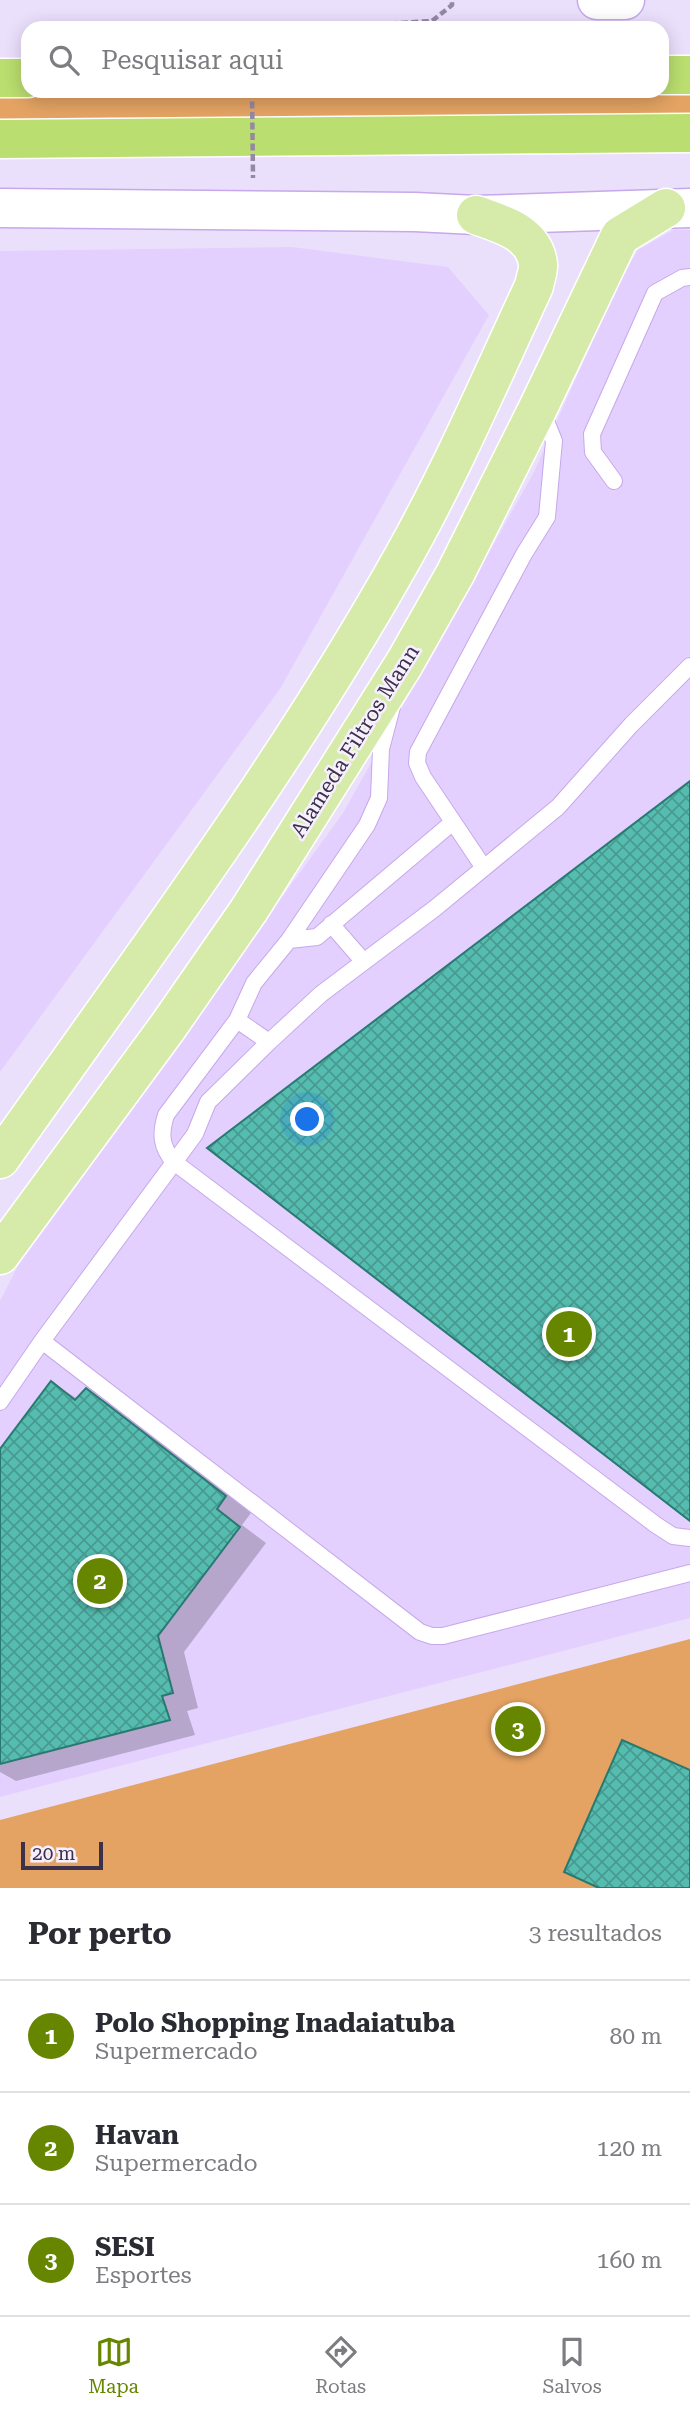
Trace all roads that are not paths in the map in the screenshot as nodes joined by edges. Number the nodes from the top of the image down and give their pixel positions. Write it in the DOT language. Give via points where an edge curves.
graph roads {
  1 [pos="597,0"];
  2 [pos="616,0"];
  3 [pos="625,0"];
  4 [pos="669,75"];
  5 [pos="690,75"];
  6 [pos="0,78"];
  7 [pos="21,78"];
  8 [pos="690,134"];
  9 [pos="0,139"];
  10 [pos="0,208"];
  11 [pos="678,208"];
  12 [pos="476,215"];
  13 [pos="690,277"];
  14 [pos="539,406"];
  15 [pos="614,481"];
  16 [pos="403,556"];
  17 [pos="455,574"];
  18 [pos="404,664"];
  19 [pos="690,666"];
  20 [pos="453,822"];
  21 [pos="484,868"];
  22 [pos="200,876"];
  23 [pos="249,910"];
  24 [pos="331,924"];
  25 [pos="289,940"];
  26 [pos="365,962"];
  27 [pos="237,1020"];
  28 [pos="269,1042"];
  29 [pos="0,1159"];
  30 [pos="174,1162"];
  31 [pos="12,1215"];
  32 [pos="0,1255"];
  33 [pos="42,1341"];
  34 [pos="0,1402"];
  35 [pos="690,1538"];
  36 [pos="690,1573"];
  1 -- 2 [label="main road"];
  2 -- 3 [label="main road"];
  4 -- 5 [label="highway"];
  6 -- 7 [label="highway"];
  8 -- 9 [label="highway"];
  10 -- 12 [label="main road"];
  11 -- 12 [label="main road"];
  11 -- 14 [label="main road, Alameda Filtros Mann" via="620,236"];
  12 -- 16 [label="main road" via="517,231 531,245 538,264 534,286"];
  13 -- 15 [label="lane" via="655,293 592,434 593,452"];
  14 -- 17 [label="main road, Alameda Filtros Mann"];
  14 -- 20 [label="lane" via="554,441 547,517 418,752 423,777"];
  16 -- 17 [label="main road"];
  16 -- 22 [label="main road" via="288,749"];
  17 -- 18 [label="main road, Alameda Filtros Mann"];
  18 -- 23 [label="main road, Alameda Filtros Mann"];
  18 -- 25 [label="lane" via="381,749 379,799 367,825"];
  19 -- 21 [label="lane" via="558,807"];
  20 -- 21 [label="lane"];
  20 -- 24 [label="lane"];
  21 -- 26 [label="lane"];
  22 -- 23 [label="main road"];
  22 -- 29 [label="main road"];
  23 -- 31 [label="main road, Alameda Filtros Mann" via="167,1028"];
  24 -- 25 [label="lane" via="317,936"];
  24 -- 26 [label="lane"];
  25 -- 27 [label="lane" via="254,983"];
  26 -- 28 [label="lane" via="321,994"];
  27 -- 28 [label="lane"];
  27 -- 30 [label="lane" via="166,1115 161,1132 165,1152"];
  28 -- 30 [label="lane" via="208,1102 195,1135"];
  30 -- 33 [label="lane"];
  30 -- 35 [label="lane" via="656,1525 673,1536"];
  31 -- 32 [label="main road, Alameda Filtros Mann"];
  33 -- 34 [label="lane"];
  33 -- 36 [label="lane" via="420,1632 443,1636"];
}
